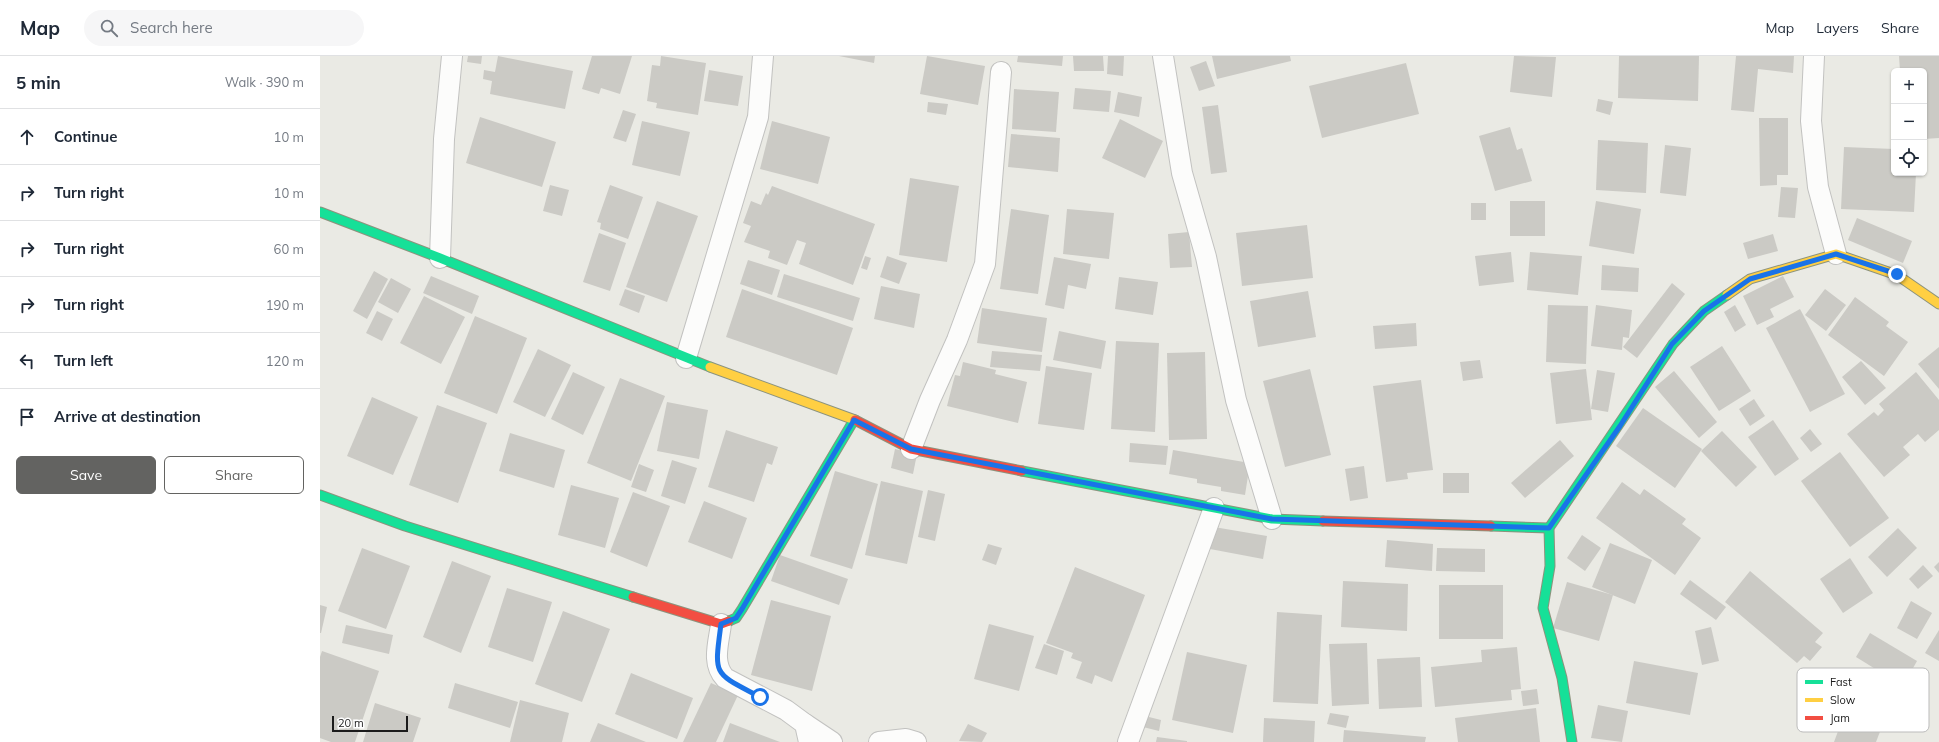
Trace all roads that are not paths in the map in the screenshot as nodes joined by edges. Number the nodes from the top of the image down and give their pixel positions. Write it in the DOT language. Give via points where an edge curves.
graph roads {
  1 [pos="452,56"];
  2 [pos="763,56"];
  3 [pos="1163,56"];
  4 [pos="1814,56"];
  5 [pos="1001,72"];
  6 [pos="321,215"];
  7 [pos="1836,254"];
  8 [pos="440,258"];
  9 [pos="1939,304"];
  10 [pos="686,358"];
  11 [pos="854,420"];
  12 [pos="911,449"];
  13 [pos="320,495"];
  14 [pos="1214,508"];
  15 [pos="1272,519"];
  16 [pos="1549,528"];
  17 [pos="721,624"];
  18 [pos="807,733"];
  19 [pos="832,742"];
  20 [pos="879,742"];
  21 [pos="916,742"];
  22 [pos="1128,742"];
  23 [pos="1572,742"];
  1 -- 8 [label="street" via="444,139"];
  2 -- 10 [label="street" via="758,117"];
  3 -- 15 [label="street" via="1182,172 1206,257 1236,400"];
  4 -- 7 [label="street" via="1811,121 1818,187"];
  5 -- 12 [label="street" via="985,264 957,340"];
  6 -- 8 [label="street"];
  7 -- 9 [label="street" via="1897,274"];
  7 -- 16 [label="street" via="1750,279 1704,311 1672,344 1620,426"];
  8 -- 10 [label="street"];
  10 -- 11 [label="street"];
  11 -- 12 [label="street"];
  11 -- 17 [label="street" via="742,609 736,618"];
  12 -- 14 [label="street"];
  13 -- 17 [label="street" via="405,526"];
  14 -- 15 [label="street"];
  14 -- 22 [label="street"];
  15 -- 16 [label="street"];
  16 -- 23 [label="street" via="1550,566 1543,608 1562,678"];
  17 -- 18 [label="street" via="716,659 719,671 725,678 786,710"];
  18 -- 19 [label="street"];
  20 -- 21 [label="street" via="906,739"];
}
